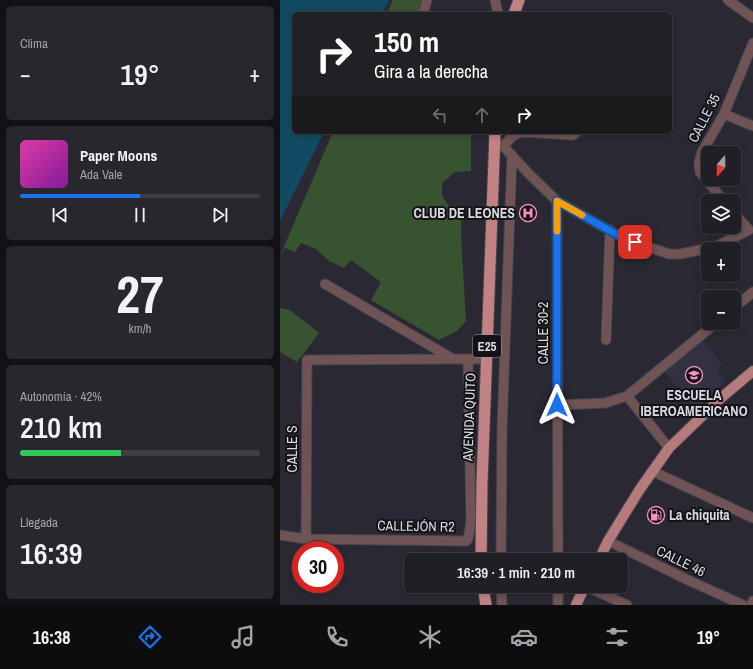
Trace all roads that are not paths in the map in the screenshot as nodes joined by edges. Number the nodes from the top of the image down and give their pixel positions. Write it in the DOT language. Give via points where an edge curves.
graph roads {
  1 [pos="427,0"];
  2 [pos="495,0"];
  3 [pos="519,0"];
  4 [pos="728,0"];
  5 [pos="424,12"];
  6 [pos="498,12"];
  7 [pos="515,12"];
  8 [pos="753,18"];
  9 [pos="753,42"];
  10 [pos="724,114"];
  11 [pos="753,126"];
  12 [pos="496,134"];
  13 [pos="517,134"];
  14 [pos="556,134"];
  15 [pos="574,134"];
  16 [pos="499,146"];
  17 [pos="512,155"];
  18 [pos="718,194"];
  19 [pos="557,201"];
  20 [pos="741,219"];
  21 [pos="752,229"];
  22 [pos="610,230"];
  23 [pos="324,284"];
  24 [pos="753,292"];
  25 [pos="741,302"];
  26 [pos="707,330"];
  27 [pos="606,340"];
  28 [pos="453,359"];
  29 [pos="487,359"];
  30 [pos="468,360"];
  31 [pos="753,371"];
  32 [pos="627,396"];
  33 [pos="557,405"];
  34 [pos="669,448"];
  35 [pos="652,471"];
  36 [pos="753,518"];
  37 [pos="280,535"];
  38 [pos="306,538"];
  39 [pos="608,541"];
  40 [pos="481,553"];
  41 [pos="501,553"];
  42 [pos="558,553"];
  43 [pos="602,553"];
  44 [pos="481,593"];
  45 [pos="483,593"];
  46 [pos="501,593"];
  47 [pos="558,593"];
  48 [pos="582,593"];
  49 [pos="600,593"];
  50 [pos="753,601"];
  51 [pos="478,605"];
  52 [pos="486,605"];
  53 [pos="502,605"];
  54 [pos="558,605"];
  55 [pos="576,605"];
  56 [pos="627,605"];
  57 [pos="743,605"];
  58 [pos="751,605"];
  1 -- 5 [label="street"];
  2 -- 6 [label="street"];
  3 -- 7 [label="highway"];
  4 -- 8 [label="street"];
  9 -- 10 [label="street, CALLE 35"];
  10 -- 11 [label="street"];
  10 -- 18 [label="street, CALLE 35" via="698,163 700,172"];
  12 -- 16 [label="highway, AVENIDA QUITO / E25"];
  13 -- 16 [label="street"];
  14 -- 15 [label="street"];
  16 -- 17 [label="street"];
  16 -- 29 [label="highway, AVENIDA QUITO / E25"];
  17 -- 19 [label="street"];
  17 -- 41 [label="street" via="502,429"];
  19 -- 22 [label="street"];
  19 -- 33 [label="street, CALLE 30-2"];
  20 -- 21 [label="street"];
  21 -- 22 [label="street" via="715,247 680,254 669,254 623,238"];
  22 -- 27 [label="street"];
  23 -- 28 [label="street"];
  24 -- 25 [label="street"];
  26 -- 32 [label="street"];
  28 -- 30 [label="street"];
  28 -- 38 [label="street, CALLE S" via="307,360"];
  29 -- 30 [label="street"];
  29 -- 40 [label="highway, AVENIDA QUITO / E25"];
  30 -- 38 [label="street, CALLEJÓN R2" via="471,522 468,539 466,541"];
  31 -- 34 [label="main road" via="720,398"];
  32 -- 33 [label="street" via="605,403"];
  32 -- 34 [label="street"];
  33 -- 42 [label="street, CALLE 30-2"];
  34 -- 35 [label="main road"];
  35 -- 36 [label="street"];
  35 -- 39 [label="main road"];
  37 -- 38 [label="street, CALLEJÓN R2"];
  39 -- 43 [label="main road"];
  39 -- 57 [label="street, CALLE 46"];
  44 -- 51 [label="highway"];
  45 -- 52 [label="highway"];
  46 -- 53 [label="street"];
  47 -- 54 [label="street"];
  48 -- 55 [label="main road"];
  49 -- 56 [label="street"];
  50 -- 58 [label="street"];
}
